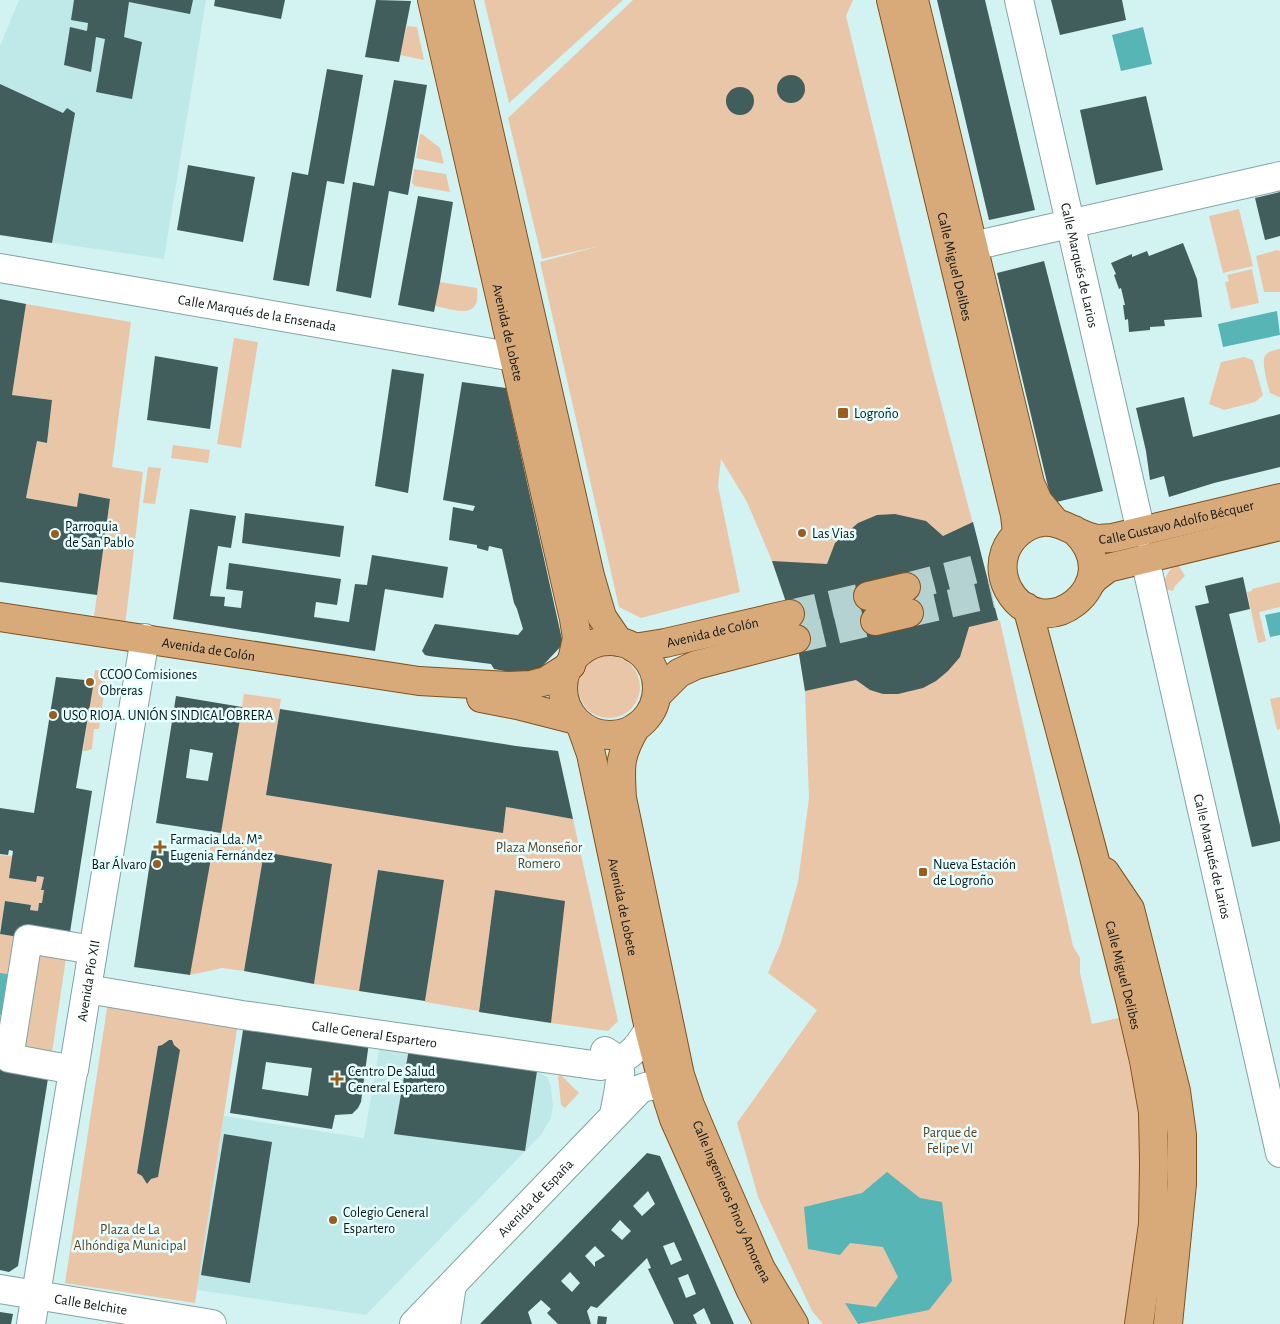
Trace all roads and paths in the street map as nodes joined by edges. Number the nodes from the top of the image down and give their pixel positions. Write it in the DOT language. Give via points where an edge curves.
graph roads {
  1 [pos="432,0"];
  2 [pos="458,0"];
  3 [pos="892,0"];
  4 [pos="914,0"];
  5 [pos="1019,0"];
  6 [pos="1280,176"];
  7 [pos="1070,223"];
  8 [pos="973,246"];
  9 [pos="0,268"];
  10 [pos="514,357"];
  11 [pos="1280,498"];
  12 [pos="1065,526"];
  13 [pos="1280,526"];
  14 [pos="1141,532"];
  15 [pos="1014,538"];
  16 [pos="1145,560"];
  17 [pos="984,567"];
  18 [pos="1089,586"];
  19 [pos="906,587"];
  20 [pos="992,594"];
  21 [pos="909,613"];
  22 [pos="1031,614"];
  23 [pos="0,617"];
  24 [pos="145,638"];
  25 [pos="626,645"];
  26 [pos="571,665"];
  27 [pos="419,682"];
  28 [pos="658,694"];
  29 [pos="577,722"];
  30 [pos="636,727"];
  31 [pos="1094,856"];
  32 [pos="94,950"];
  33 [pos="95,992"];
  34 [pos="649,1029"];
  35 [pos="618,1062"];
  36 [pos="74,1070"];
  37 [pos="672,1082"];
  38 [pos="614,1115"];
  39 [pos="1280,1153"];
  40 [pos="452,1285"];
  41 [pos="0,1289"];
  42 [pos="36,1294"];
  43 [pos="31,1324"];
  44 [pos="212,1324"];
  45 [pos="414,1324"];
  46 [pos="446,1324"];
  47 [pos="768,1324"];
  48 [pos="794,1324"];
  49 [pos="1139,1324"];
  50 [pos="1168,1324"];
  1 -- 10 [label="main road, Avenida de Lobete"];
  2 -- 25 [label="main road, Avenida de Lobete" via="590,576 602,617"];
  3 -- 15 [label="main road, Calle Miguel Delibes" via="1015,515"];
  4 -- 8 [label="main road, Calle Miguel Delibes"];
  5 -- 7 [label="street, Calle Marqués de Larios"];
  6 -- 7 [label="street"];
  7 -- 8 [label="street"];
  7 -- 14 [label="street, Calle Marqués de Larios"];
  8 -- 12 [label="main road, Calle Miguel Delibes" via="1030,483 1038,501"];
  9 -- 10 [label="street, Calle Marqués de la Ensenada"];
  10 -- 26 [label="main road, Avenida de Lobete" via="574,620 577,638"];
  11 -- 14 [label="main road, Calle Gustavo Adolfo Bécquer"];
  12 -- 14 [label="main road, Calle Gustavo Adolfo Bécquer" via="1102,539"];
  12 -- 15 [label="main road, Calle Gustavo Adolfo Bécquer" via="1042,522 1029,526"];
  12 -- 18 [label="main road, Calle Gustavo Adolfo Bécquer" via="1089,547 1093,569"];
  13 -- 16 [label="main road, Calle Gustavo Adolfo Bécquer"];
  15 -- 17 [label="main road" via="999,557"];
  15 -- 22 [label="main road" via="1005,552 1003,574 1012,595"];
  16 -- 18 [label="main road, Calle Gustavo Adolfo Bécquer" via="1108,568"];
  16 -- 39 [label="street, Calle Marqués de Larios"];
  18 -- 22 [label="main road, Calle Gustavo Adolfo Bécquer" via="1081,599 1062,611"];
  19 -- 21 [label="main road" via="871,608"];
  20 -- 22 [label="main road" via="1006,596"];
  22 -- 31 [label="main road, Calle Miguel Delibes"];
  23 -- 24 [label="main road, Avenida de Colón"];
  24 -- 27 [label="main road, Avenida de Colón"];
  24 -- 32 [label="street, Avenida Pío XII"];
  25 -- 26 [label="main road" via="607,641 588,647"];
  25 -- 28 [label="main road" via="644,654 654,669"];
  25 -- 28 [label="main road, Avenida de Colón" via="666,643 793,626 679,673"];
  26 -- 27 [label="main road, Avenida de Colón" via="546,681 531,685"];
  26 -- 29 [label="main road" via="564,677 564,702"];
  27 -- 29 [label="main road, Avenida de Colón"];
  28 -- 30 [label="main road" via="651,712"];
  29 -- 30 [label="main road" via="593,732 608,735"];
  29 -- 34 [label="main road, Avenida de Lobete" via="591,754"];
  30 -- 37 [label="main road, Avenida de Lobete" via="625,746 620,769 622,798"];
  31 -- 49 [label="main road, Calle Miguel Delibes" via="1144,1061 1152,1112 1153,1224"];
  31 -- 50 [label="main road, Calle Miguel Delibes" via="1130,909 1176,1091 1182,1135 1180,1210"];
  32 -- 33 [label="street, Avenida Pío XII"];
  32 -- 36 [label="street" via="28,939 27,944 9,1058"];
  33 -- 35 [label="street, Calle General Espartero" via="600,1066"];
  33 -- 36 [label="street, Avenida Pío XII"];
  34 -- 35 [label="street, Calle General Espartero" via="638,1047"];
  34 -- 37 [label="main road, Avenida de Lobete"];
  35 -- 38 [label="street" via="620,1080"];
  36 -- 42 [label="street, Avenida Pío XII"];
  37 -- 38 [label="street, Avenida de España" via="640,1089"];
  37 -- 47 [label="main road, Calle Ingenieros Pino y Amorena" via="674,1120"];
  37 -- 48 [label="main road, Calle Ingenieros Pino y Amorena" via="690,1104 762,1269"];
  38 -- 40 [label="street, Avenida de España"];
  40 -- 45 [label="street, Avenida de España"];
  40 -- 46 [label="street"];
  41 -- 42 [label="street, Calle Belchite"];
  42 -- 43 [label="street, Avenida Pío XII"];
  42 -- 44 [label="street, Calle Belchite"];
}
